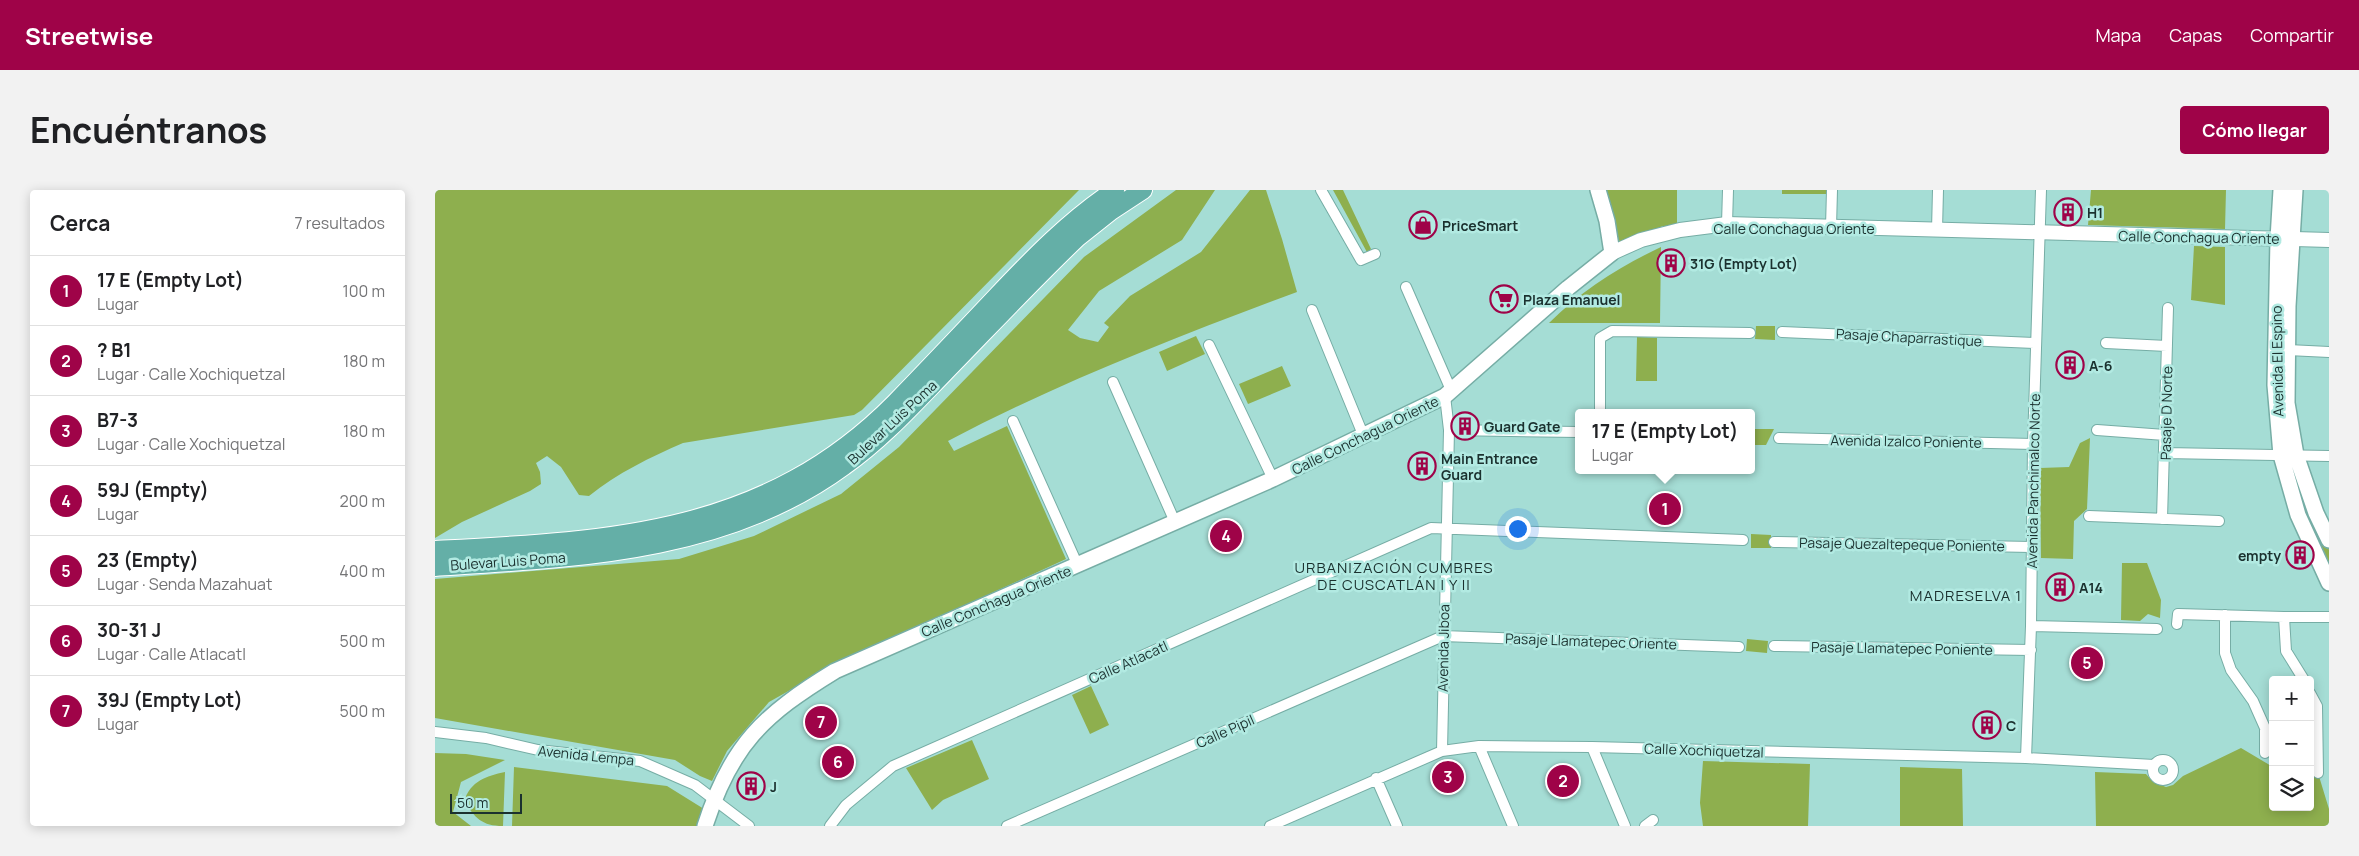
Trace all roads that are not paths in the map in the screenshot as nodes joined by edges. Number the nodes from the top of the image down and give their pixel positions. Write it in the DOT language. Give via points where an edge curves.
graph roads {
  1 [pos="1115,190"];
  2 [pos="1143,190"];
  3 [pos="1321,190"];
  4 [pos="1598,190"];
  5 [pos="1727,190"];
  6 [pos="1832,190"];
  7 [pos="1938,190"];
  8 [pos="2041,190"];
  9 [pos="2281,190"];
  10 [pos="2295,190"];
  11 [pos="1727,224"];
  12 [pos="1831,227"];
  13 [pos="1937,230"];
  14 [pos="2039,233"];
  15 [pos="2285,239"];
  16 [pos="2329,240"];
  17 [pos="1612,253"];
  18 [pos="1375,254"];
  19 [pos="1406,287"];
  20 [pos="2168,308"];
  21 [pos="1312,310"];
  22 [pos="1782,332"];
  23 [pos="1749,333"];
  24 [pos="2036,343"];
  25 [pos="2106,343"];
  26 [pos="1209,345"];
  27 [pos="2167,346"];
  28 [pos="2288,350"];
  29 [pos="2329,352"];
  30 [pos="1113,382"];
  31 [pos="1448,393"];
  32 [pos="1600,409"];
  33 [pos="1013,421"];
  34 [pos="1449,430"];
  35 [pos="2097,430"];
  36 [pos="1575,432"];
  37 [pos="2165,435"];
  38 [pos="1364,437"];
  39 [pos="1779,438"];
  40 [pos="2033,444"];
  41 [pos="2165,453"];
  42 [pos="2288,455"];
  43 [pos="2329,456"];
  44 [pos="1273,480"];
  45 [pos="2089,516"];
  46 [pos="2162,519"];
  47 [pos="2219,521"];
  48 [pos="1175,522"];
  49 [pos="1445,529"];
  50 [pos="1743,540"];
  51 [pos="2329,540"];
  52 [pos="1773,542"];
  53 [pos="2031,546"];
  54 [pos="435,550"];
  55 [pos="1075,559"];
  56 [pos="435,567"];
  57 [pos="2329,583"];
  58 [pos="2225,616"];
  59 [pos="2329,617"];
  60 [pos="2284,618"];
  61 [pos="2177,619"];
  62 [pos="2031,626"];
  63 [pos="2157,629"];
  64 [pos="1443,636"];
  65 [pos="1774,646"];
  66 [pos="1739,647"];
  67 [pos="2031,650"];
  68 [pos="2302,676"];
  69 [pos="2314,700"];
  70 [pos="435,732"];
  71 [pos="1479,746"];
  72 [pos="1592,747"];
  73 [pos="1442,751"];
  74 [pos="2265,753"];
  75 [pos="2025,758"];
  76 [pos="2154,765"];
  77 [pos="2318,773"];
  78 [pos="1376,778"];
  79 [pos="713,800"];
  80 [pos="1282,824"];
  81 [pos="705,826"];
  82 [pos="749,826"];
  83 [pos="830,826"];
  84 [pos="1007,826"];
  85 [pos="1270,826"];
  86 [pos="1397,826"];
  87 [pos="1513,826"];
  88 [pos="1625,826"];
  1 -- 54 [label="highway, Bulevar Luis Poma" via="1030,262 869,427 793,481 714,514 626,534 567,542"];
  2 -- 56 [label="highway, Bulevar Luis Poma" via="1077,238 882,435 845,466 795,497 737,522 668,542 587,555"];
  3 -- 18 [label="street" via="1361,260"];
  4 -- 17 [label="main road"];
  5 -- 11 [label="street"];
  6 -- 12 [label="street"];
  7 -- 13 [label="street"];
  8 -- 14 [label="street, Avenida Panchimalco Norte"];
  9 -- 15 [label="main road, Avenida El Espino"];
  10 -- 15 [label="main road, Avenida El Espino"];
  11 -- 12 [label="street, Calle Conchagua Oriente"];
  11 -- 17 [label="street, Calle Conchagua Oriente" via="1680,230 1641,240"];
  12 -- 13 [label="street, Calle Conchagua Oriente"];
  13 -- 14 [label="street, Calle Conchagua Oriente"];
  14 -- 15 [label="street, Calle Conchagua Oriente"];
  14 -- 24 [label="street, Avenida Panchimalco Norte"];
  15 -- 16 [label="street, Calle Conchagua Oriente"];
  15 -- 28 [label="main road, Avenida El Espino"];
  15 -- 42 [label="main road, Avenida El Espino" via="2275,385"];
  17 -- 31 [label="main road, Calle Conchagua Oriente"];
  19 -- 31 [label="street, Avenida Jiboa"];
  20 -- 27 [label="street, Pasaje D Norte"];
  21 -- 38 [label="street"];
  22 -- 24 [label="street, Pasaje Chaparrastique"];
  23 -- 32 [label="street" via="1606,332 1600,338"];
  24 -- 40 [label="street, Avenida Panchimalco Norte"];
  25 -- 27 [label="street"];
  26 -- 44 [label="street"];
  27 -- 37 [label="street, Pasaje D Norte"];
  28 -- 29 [label="street"];
  28 -- 42 [label="main road, Avenida El Espino"];
  30 -- 48 [label="street"];
  31 -- 34 [label="street, Avenida Jiboa"];
  31 -- 38 [label="main road, Calle Conchagua Oriente"];
  33 -- 55 [label="street"];
  34 -- 36 [label="street"];
  34 -- 49 [label="street, Avenida Jiboa"];
  35 -- 37 [label="street"];
  37 -- 41 [label="street, Pasaje D Norte"];
  38 -- 44 [label="main road, Calle Conchagua Oriente"];
  39 -- 40 [label="street, Avenida Izalco Poniente"];
  40 -- 53 [label="street, Avenida Panchimalco Norte"];
  41 -- 42 [label="street"];
  41 -- 46 [label="street, Pasaje D Norte"];
  42 -- 43 [label="street"];
  42 -- 51 [label="main road, Avenida El Espino"];
  42 -- 57 [label="main road, Avenida El Espino" via="2298,515"];
  44 -- 48 [label="main road, Calle Conchagua Oriente"];
  45 -- 46 [label="street"];
  46 -- 47 [label="street"];
  48 -- 55 [label="main road, Calle Conchagua Oriente"];
  49 -- 50 [label="street, Calle Atlacatl"];
  49 -- 64 [label="street, Avenida Jiboa"];
  49 -- 83 [label="street, Calle Atlacatl" via="1431,528 893,766 846,806"];
  52 -- 53 [label="street, Pasaje Quezaltepeque Poniente"];
  53 -- 62 [label="street, Avenida Panchimalco Norte"];
  55 -- 79 [label="main road, Calle Conchagua Oriente" via="835,671 800,692 750,736 730,764"];
  58 -- 60 [label="street"];
  58 -- 61 [label="street"];
  58 -- 74 [label="street" via="2225,653 2231,670 2253,701 2265,728"];
  59 -- 60 [label="street"];
  60 -- 68 [label="street" via="2286,651"];
  62 -- 63 [label="street"];
  62 -- 67 [label="street, Avenida Panchimalco Norte"];
  64 -- 66 [label="street, Pasaje Llamatepec Oriente"];
  64 -- 73 [label="street, Avenida Jiboa"];
  64 -- 84 [label="street, Calle Pipil"];
  65 -- 67 [label="street, Pasaje Llamatepec Poniente"];
  67 -- 75 [label="street, Avenida Panchimalco Norte"];
  69 -- 77 [label="street" via="2317,706"];
  70 -- 79 [label="street, Avenida Lempa" via="486,738 538,750 640,761 695,785"];
  71 -- 72 [label="street, Calle Xochiquetzal"];
  71 -- 73 [label="street, Calle Xochiquetzal"];
  71 -- 87 [label="street"];
  72 -- 75 [label="street, Calle Xochiquetzal"];
  72 -- 88 [label="street"];
  73 -- 78 [label="street, Calle Xochiquetzal"];
  75 -- 76 [label="street, Calle Xochiquetzal"];
  78 -- 80 [label="street, Calle Xochiquetzal"];
  78 -- 86 [label="street"];
  79 -- 81 [label="main road, Calle Conchagua Oriente"];
  79 -- 82 [label="street, Avenida Lempa"];
  80 -- 85 [label="street, Calle Xochiquetzal"];
}
